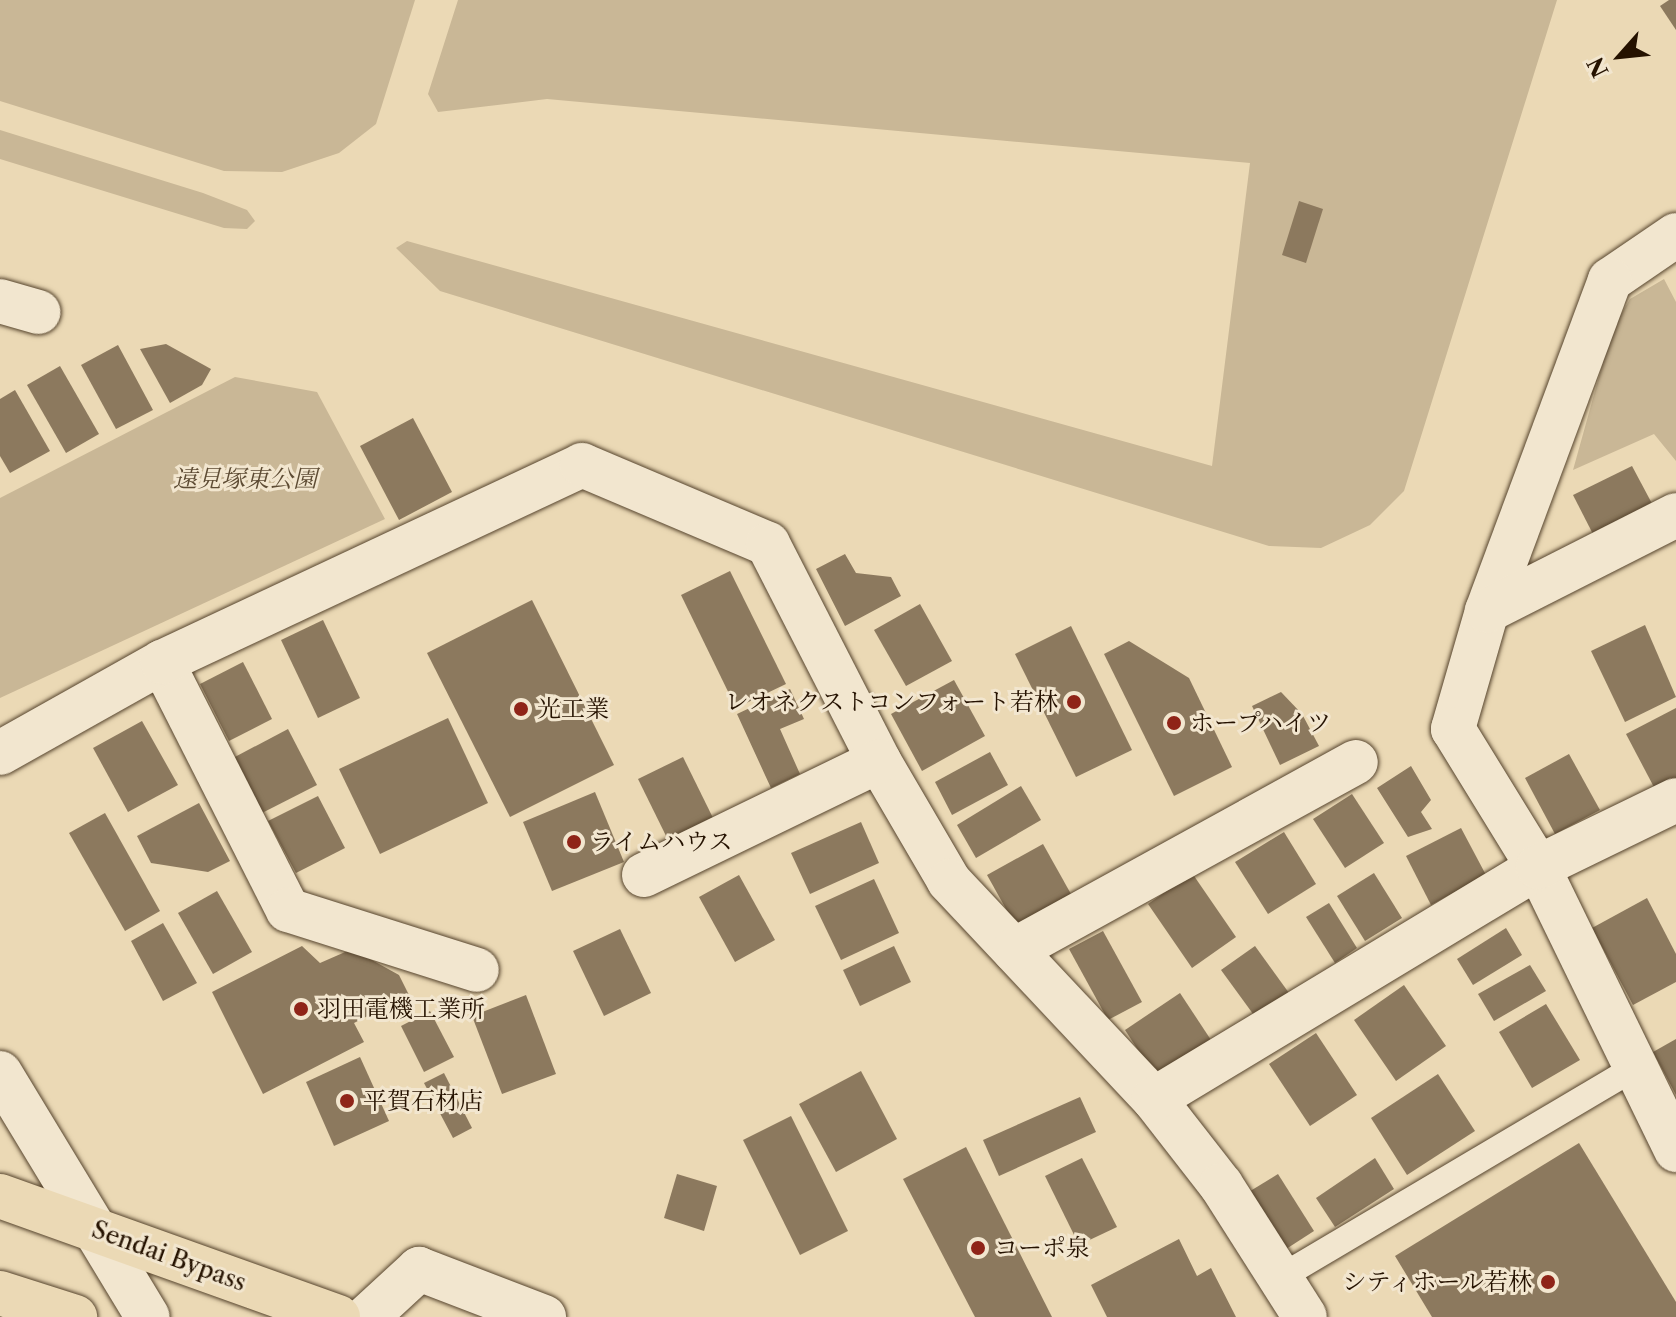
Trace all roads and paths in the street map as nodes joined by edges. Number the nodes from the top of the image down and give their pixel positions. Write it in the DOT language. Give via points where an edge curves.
graph roads {
  1 [pos="1676,235"];
  2 [pos="1676,515"];
  3 [pos="1487,611"];
  4 [pos="162,662"];
  5 [pos="0,753"];
  6 [pos="879,761"];
  7 [pos="1356,762"];
  8 [pos="1676,800"];
  9 [pos="1538,867"];
  10 [pos="644,875"];
  11 [pos="1014,950"];
  12 [pos="477,970"];
  13 [pos="1634,1068"];
  14 [pos="0,1073"];
  15 [pos="1154,1099"];
  16 [pos="1676,1150"];
  17 [pos="0,1196"];
  18 [pos="97,1230"];
  19 [pos="1281,1277"];
  20 [pos="0,1293"];
  21 [pos="75,1317"];
  22 [pos="148,1317"];
  23 [pos="338,1317"];
  24 [pos="367,1317"];
  25 [pos="544,1317"];
  26 [pos="1305,1317"];
  1 -- 3 [label="street" via="1610,280"];
  2 -- 3 [label="street"];
  3 -- 9 [label="street" via="1453,729"];
  4 -- 5 [label="street"];
  4 -- 6 [label="street" via="582,465 768,544"];
  4 -- 12 [label="street" via="288,910"];
  6 -- 10 [label="street"];
  6 -- 11 [label="street" via="949,881"];
  7 -- 11 [label="street"];
  8 -- 9 [label="street"];
  9 -- 13 [label="street"];
  9 -- 15 [label="street"];
  11 -- 15 [label="street"];
  13 -- 16 [label="street"];
  13 -- 19 [label="lane"];
  14 -- 18 [label="street"];
  15 -- 19 [label="street" via="1221,1185"];
  17 -- 18 [label="highway, Sendai Bypass"];
  18 -- 22 [label="street"];
  18 -- 23 [label="highway, Sendai Bypass"];
  19 -- 26 [label="street"];
  20 -- 21 [label="highway"];
  24 -- 25 [label="street" via="419,1269"];
}
